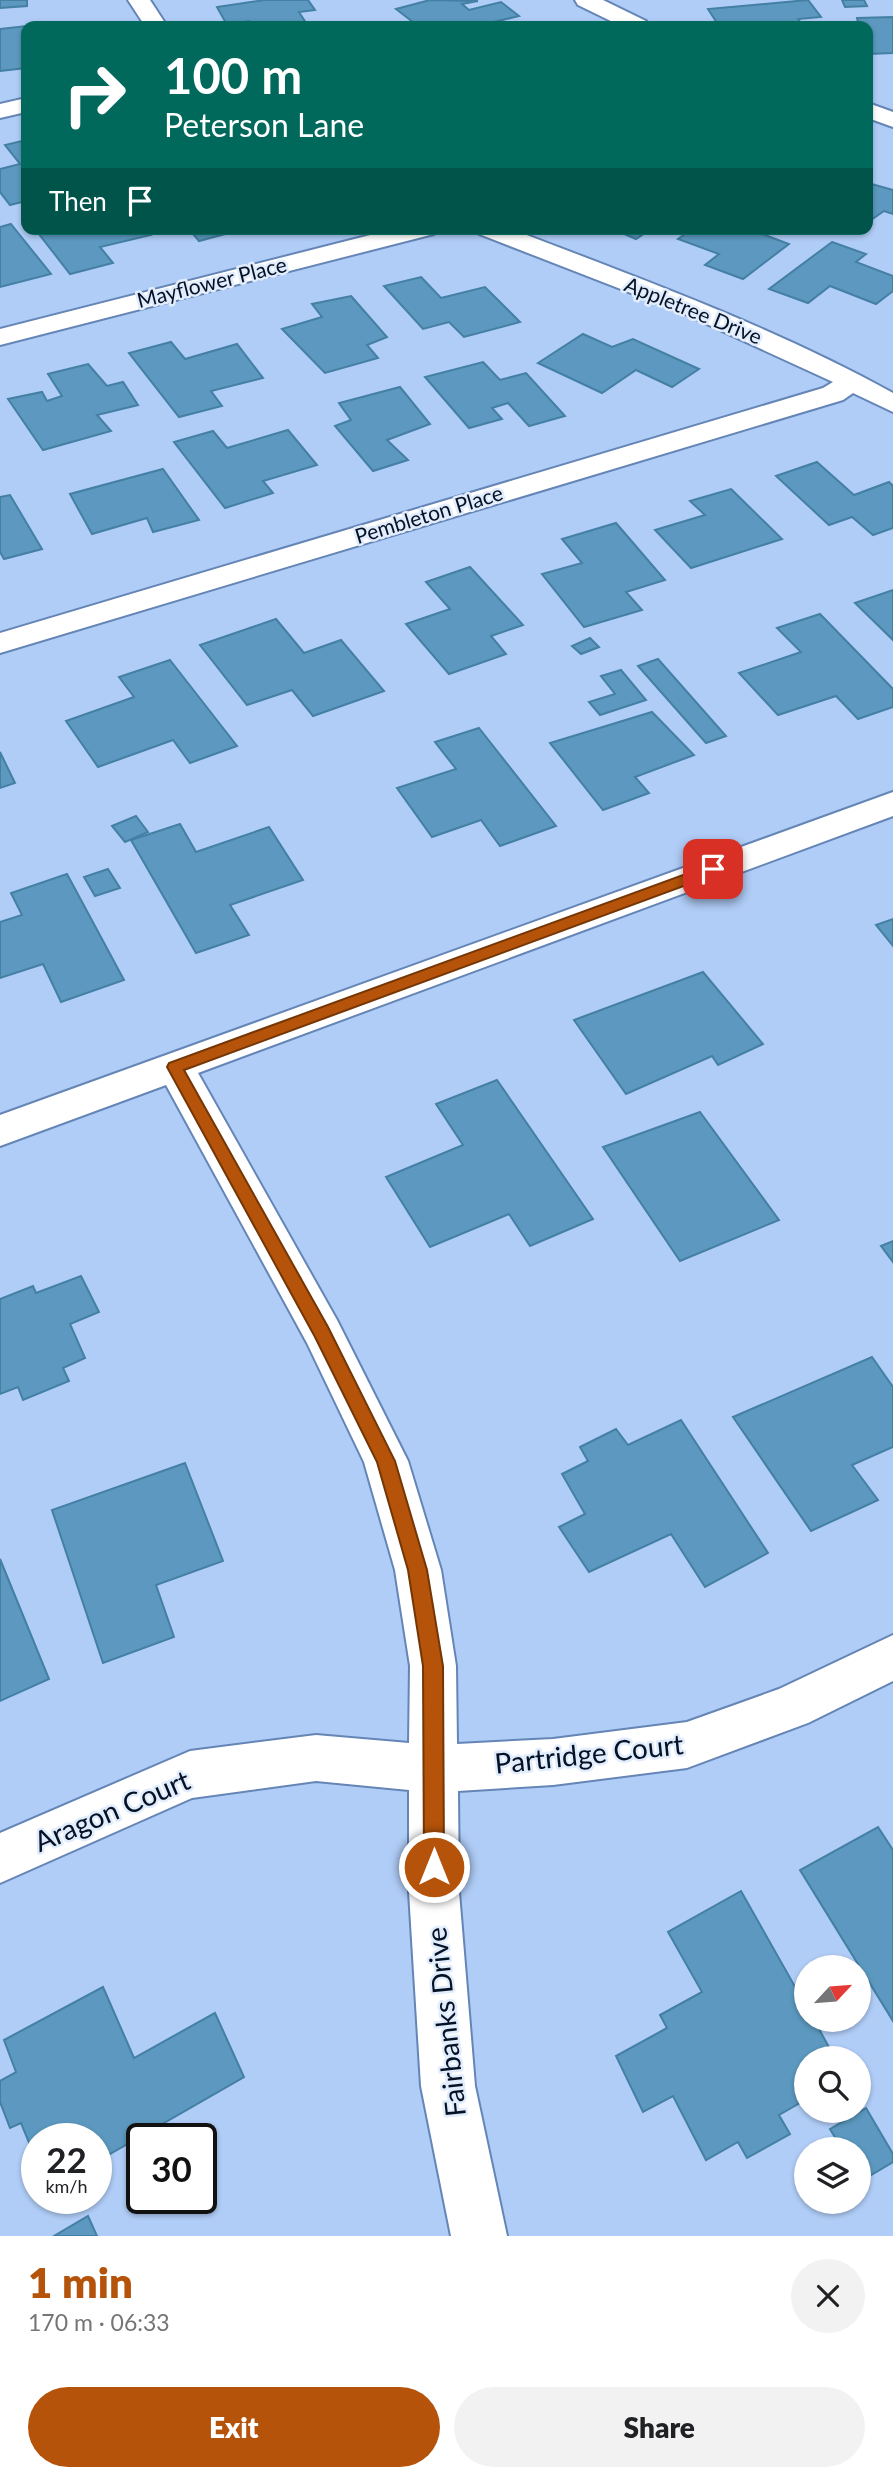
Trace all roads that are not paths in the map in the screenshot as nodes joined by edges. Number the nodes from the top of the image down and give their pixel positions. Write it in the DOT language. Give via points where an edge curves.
graph roads {
  1 [pos="139,0"];
  2 [pos="586,0"];
  3 [pos="153,21"];
  4 [pos="628,21"];
  5 [pos="21,106"];
  6 [pos="0,111"];
  7 [pos="873,112"];
  8 [pos="893,120"];
  9 [pos="401,235"];
  10 [pos="503,235"];
  11 [pos="0,337"];
  12 [pos="854,380"];
  13 [pos="893,404"];
  14 [pos="0,643"];
  15 [pos="893,803"];
  16 [pos="175,1067"];
  17 [pos="0,1131"];
  18 [pos="893,1657"];
  19 [pos="435,1769"];
  20 [pos="0,1858"];
  21 [pos="479,2236"];
  1 -- 3 [label="street"];
  2 -- 4 [label="street"];
  5 -- 6 [label="street"];
  7 -- 8 [label="street"];
  9 -- 11 [label="street, Mayflower Place"];
  10 -- 12 [label="street, Appletree Drive" via="751,332"];
  12 -- 13 [label="street, Appletree Drive"];
  12 -- 14 [label="street, Pembleton Place" via="833,394"];
  15 -- 16 [label="street"];
  16 -- 17 [label="street"];
  16 -- 19 [label="street, Fairbanks Drive" via="322,1332 386,1461 418,1570 431,1652"];
  18 -- 19 [label="street, Partridge Court" via="791,1707 687,1745 552,1762"];
  19 -- 20 [label="street, Aragon Court" via="316,1758 190,1775"];
  19 -- 21 [label="street, Fairbanks Drive" via="434,1892 447,2086"];
}
